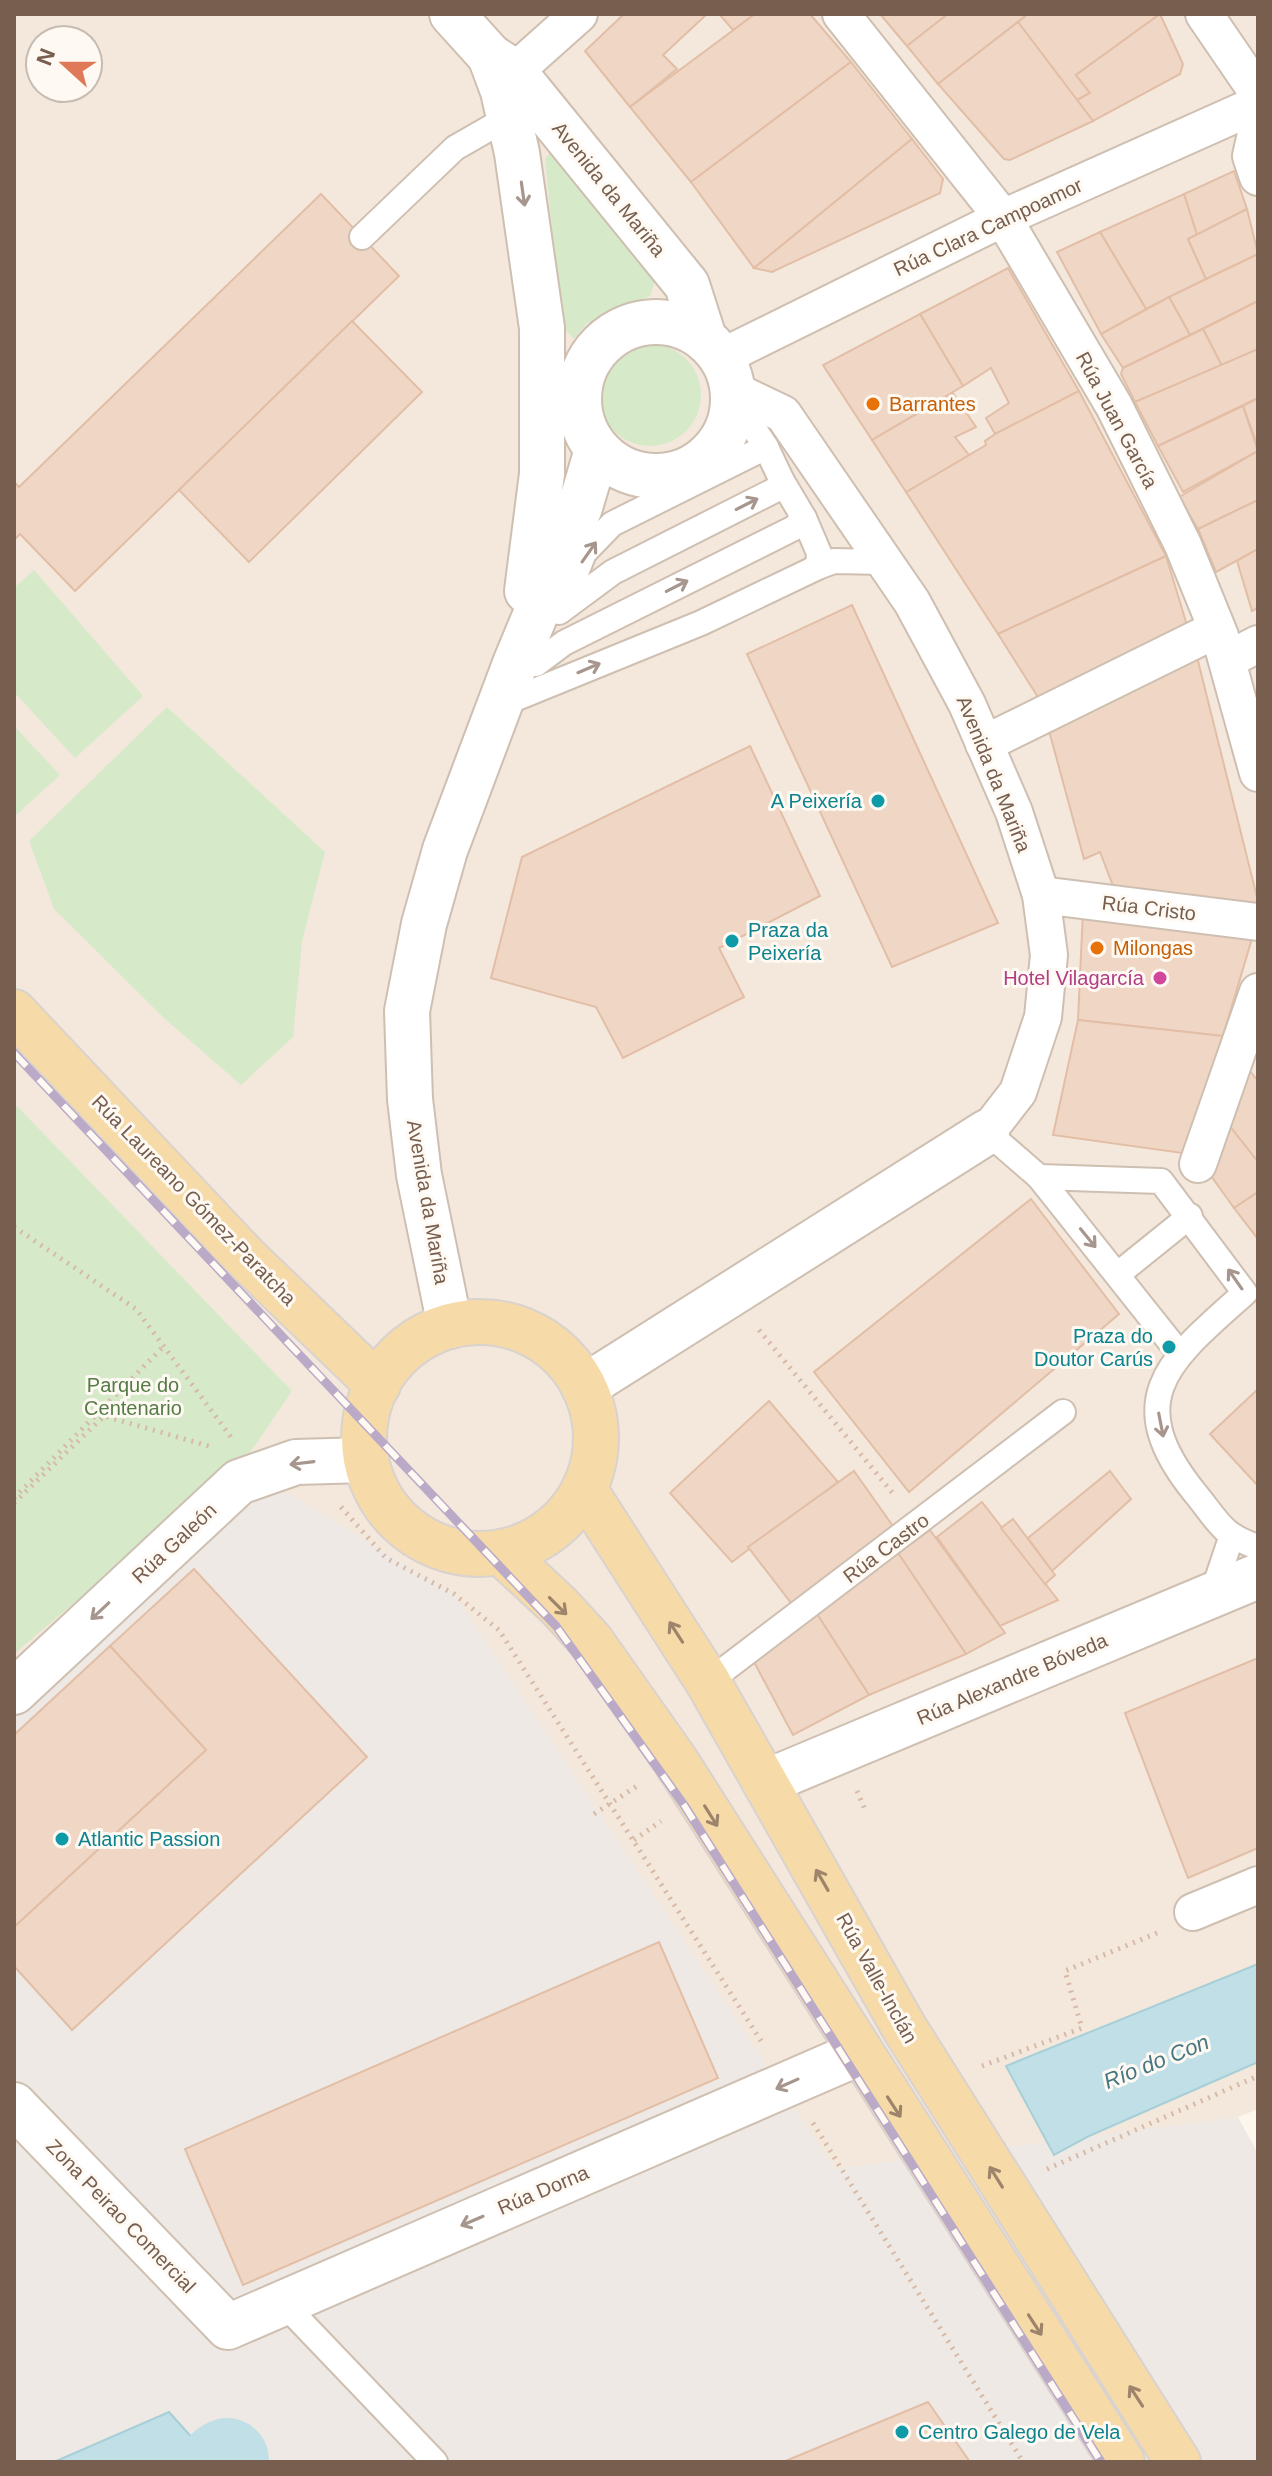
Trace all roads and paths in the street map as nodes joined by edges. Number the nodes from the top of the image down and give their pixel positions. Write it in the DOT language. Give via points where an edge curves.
graph roads {
  1 [pos="452,14"];
  2 [pos="579,14"];
  3 [pos="841,14"];
  4 [pos="1204,14"];
  5 [pos="502,64"];
  6 [pos="1258,93"];
  7 [pos="1258,104"];
  8 [pos="509,117"];
  9 [pos="1258,125"];
  10 [pos="575,145"];
  11 [pos="1258,177"];
  12 [pos="1003,218"];
  13 [pos="362,237"];
  14 [pos="542,328"];
  15 [pos="723,371"];
  16 [pos="578,405"];
  17 [pos="766,447"];
  18 [pos="597,450"];
  19 [pos="542,474"];
  20 [pos="782,481"];
  21 [pos="804,518"];
  22 [pos="884,562"];
  23 [pos="818,567"];
  24 [pos="559,612"];
  25 [pos="1235,644"];
  26 [pos="516,685"];
  27 [pos="984,744"];
  28 [pos="1258,773"];
  29 [pos="1041,895"];
  30 [pos="1258,922"];
  31 [pos="1258,992"];
  32 [pos="14,1012"];
  33 [pos="987,1132"];
  34 [pos="1198,1164"];
  35 [pos="1039,1177"];
  36 [pos="1190,1216"];
  37 [pos="14,1227"];
  38 [pos="1118,1274"];
  39 [pos="730,1294"];
  40 [pos="450,1326"];
  41 [pos="162,1348"];
  42 [pos="1179,1353"];
  43 [pos="378,1385"];
  44 [pos="584,1387"];
  45 [pos="1063,1412"];
  46 [pos="237,1446"];
  47 [pos="216,1449"];
  48 [pos="366,1460"];
  49 [pos="584,1489"];
  50 [pos="14,1500"];
  51 [pos="340,1506"];
  52 [pos="918,1524"];
  53 [pos="1231,1538"];
  54 [pos="1258,1547"];
  55 [pos="501,1552"];
  56 [pos="1258,1576"];
  57 [pos="1212,1595"];
  58 [pos="708,1682"];
  59 [pos="14,1692"];
  60 [pos="643,1782"];
  61 [pos="766,1782"];
  62 [pos="611,1802"];
  63 [pos="594,1814"];
  64 [pos="1258,1885"];
  65 [pos="1193,1912"];
  66 [pos="768,2052"];
  67 [pos="859,2053"];
  68 [pos="981,2067"];
  69 [pos="1258,2076"];
  70 [pos="14,2105"];
  71 [pos="809,2117"];
  72 [pos="1052,2183"];
  73 [pos="283,2303"];
  74 [pos="228,2327"];
  75 [pos="435,2462"];
  76 [pos="1023,2462"];
  77 [pos="1122,2462"];
  78 [pos="1178,2462"];
  1 -- 5 [label="street, Avenida da Mariña"];
  2 -- 5 [label="street"];
  3 -- 12 [label="street, Rúa Juan García"];
  4 -- 6 [label="street"];
  5 -- 8 [label="street, Avenida da Mariña"];
  5 -- 10 [label="street, Avenida da Mariña"];
  7 -- 12 [label="street, Rúa Clara Campoamor"];
  8 -- 10 [label="street" via="531,116"];
  8 -- 13 [label="lane" via="455,148"];
  8 -- 14 [label="street, Avenida da Mariña, one-way"];
  9 -- 11 [label="street" via="1251,156"];
  10 -- 15 [label="street, Avenida da Mariña" via="687,285"];
  12 -- 15 [label="street, Rúa Clara Campoamor"];
  12 -- 25 [label="street, Rúa Juan García" via="1114,406"];
  14 -- 16 [label="street, Avenida da Mariña"];
  14 -- 19 [label="street, Avenida da Mariña"];
  15 -- 16 [label="street" via="685,327 663,321 619,330 588,362"];
  15 -- 17 [label="lane"];
  15 -- 18 [label="street" via="730,421 704,461 661,478 637,475"];
  15 -- 22 [label="street, Avenida da Mariña" via="783,414"];
  16 -- 18 [label="street"];
  16 -- 19 [label="street, Avenida da Mariña" via="557,434"];
  17 -- 20 [label="lane"];
  24 -- 17 [label="lane, one-way" via="584,553 612,524"];
  18 -- 26 [label="street, Avenida da Mariña"];
  19 -- 26 [label="street, Avenida da Mariña"];
  20 -- 21 [label="lane"];
  24 -- 20 [label="lane, one-way" via="613,572 775,490"];
  21 -- 23 [label="lane" via="819,553"];
  26 -- 21 [label="lane, one-way" via="564,643 794,528"];
  22 -- 23 [label="lane" via="834,561"];
  22 -- 27 [label="street, Avenida da Mariña" via="912,602"];
  26 -- 23 [label="lane, one-way" via="701,623"];
  24 -- 26 [label="lane"];
  25 -- 27 [label="street"];
  25 -- 28 [label="street, Rúa Juan García"];
  26 -- 40 [label="street, Avenida da Mariña" via="445,850 407,1011 419,1175"];
  27 -- 29 [label="street, Avenida da Mariña" via="1014,812"];
  29 -- 30 [label="street, Rúa Cristo"];
  29 -- 33 [label="street, Avenida da Mariña" via="1049,955 1043,1017 1018,1092"];
  31 -- 34 [label="street"];
  32 -- 43 [label="main road, Rúa Laureano Gómez-Paratcha" via="245,1257"];
  33 -- 35 [label="lane"];
  33 -- 39 [label="street, Avenida da Mariña"];
  35 -- 36 [label="lane" via="1161,1181"];
  35 -- 38 [label="lane, one-way"];
  36 -- 38 [label="lane"];
  42 -- 36 [label="lane, one-way" via="1245,1293"];
  37 -- 41 [label="path" via="136,1309"];
  38 -- 42 [label="lane"];
  39 -- 44 [label="street, Avenida da Mariña"];
  39 -- 52 [label="path"];
  40 -- 43 [label="main road" via="400,1354"];
  40 -- 44 [label="main road" via="503,1324 528,1332 570,1364"];
  41 -- 46 [label="path"];
  41 -- 50 [label="path"];
  42 -- 53 [label="lane, one-way" via="1159,1390 1158,1424 1175,1469"];
  43 -- 48 [label="main road" via="365,1426"];
  44 -- 49 [label="main road" via="596,1438"];
  45 -- 52 [label="lane, Rúa Castro"];
  47 -- 50 [label="path" via="104,1416"];
  48 -- 55 [label="main road" via="384,1504 419,1537 463,1554"];
  48 -- 59 [label="street, Rúa Galeón, one-way" via="296,1462 239,1482"];
  49 -- 55 [label="main road" via="550,1531"];
  58 -- 49 [label="main road, Rúa Valle-Inclán, one-way"];
  51 -- 62 [label="path" via="386,1558 454,1594 499,1630"];
  52 -- 58 [label="lane, Rúa Castro"];
  53 -- 54 [label="lane"];
  53 -- 57 [label="lane"];
  55 -- 67 [label="main road, one-way" via="591,1641 698,1796"];
  56 -- 57 [label="street, Rúa Alexandre Bóveda"];
  57 -- 61 [label="street, Rúa Alexandre Bóveda"];
  58 -- 61 [label="main road, Rúa Valle-Inclán"];
  60 -- 62 [label="path"];
  78 -- 61 [label="main road, Rúa Valle-Inclán, one-way" via="905,2029"];
  62 -- 63 [label="path"];
  62 -- 66 [label="path"];
  64 -- 65 [label="street"];
  65 -- 68 [label="path" via="1176,1926 1065,1971 1082,2028"];
  67 -- 73 [label="street, Rúa Dorna, one-way"];
  67 -- 77 [label="main road, one-way"];
  69 -- 72 [label="path" via="1044,2170"];
  70 -- 74 [label="street, Zona Peirao Comercial"];
  71 -- 76 [label="path"];
  73 -- 74 [label="street, Rúa Dorna"];
  73 -- 75 [label="lane"];
}
